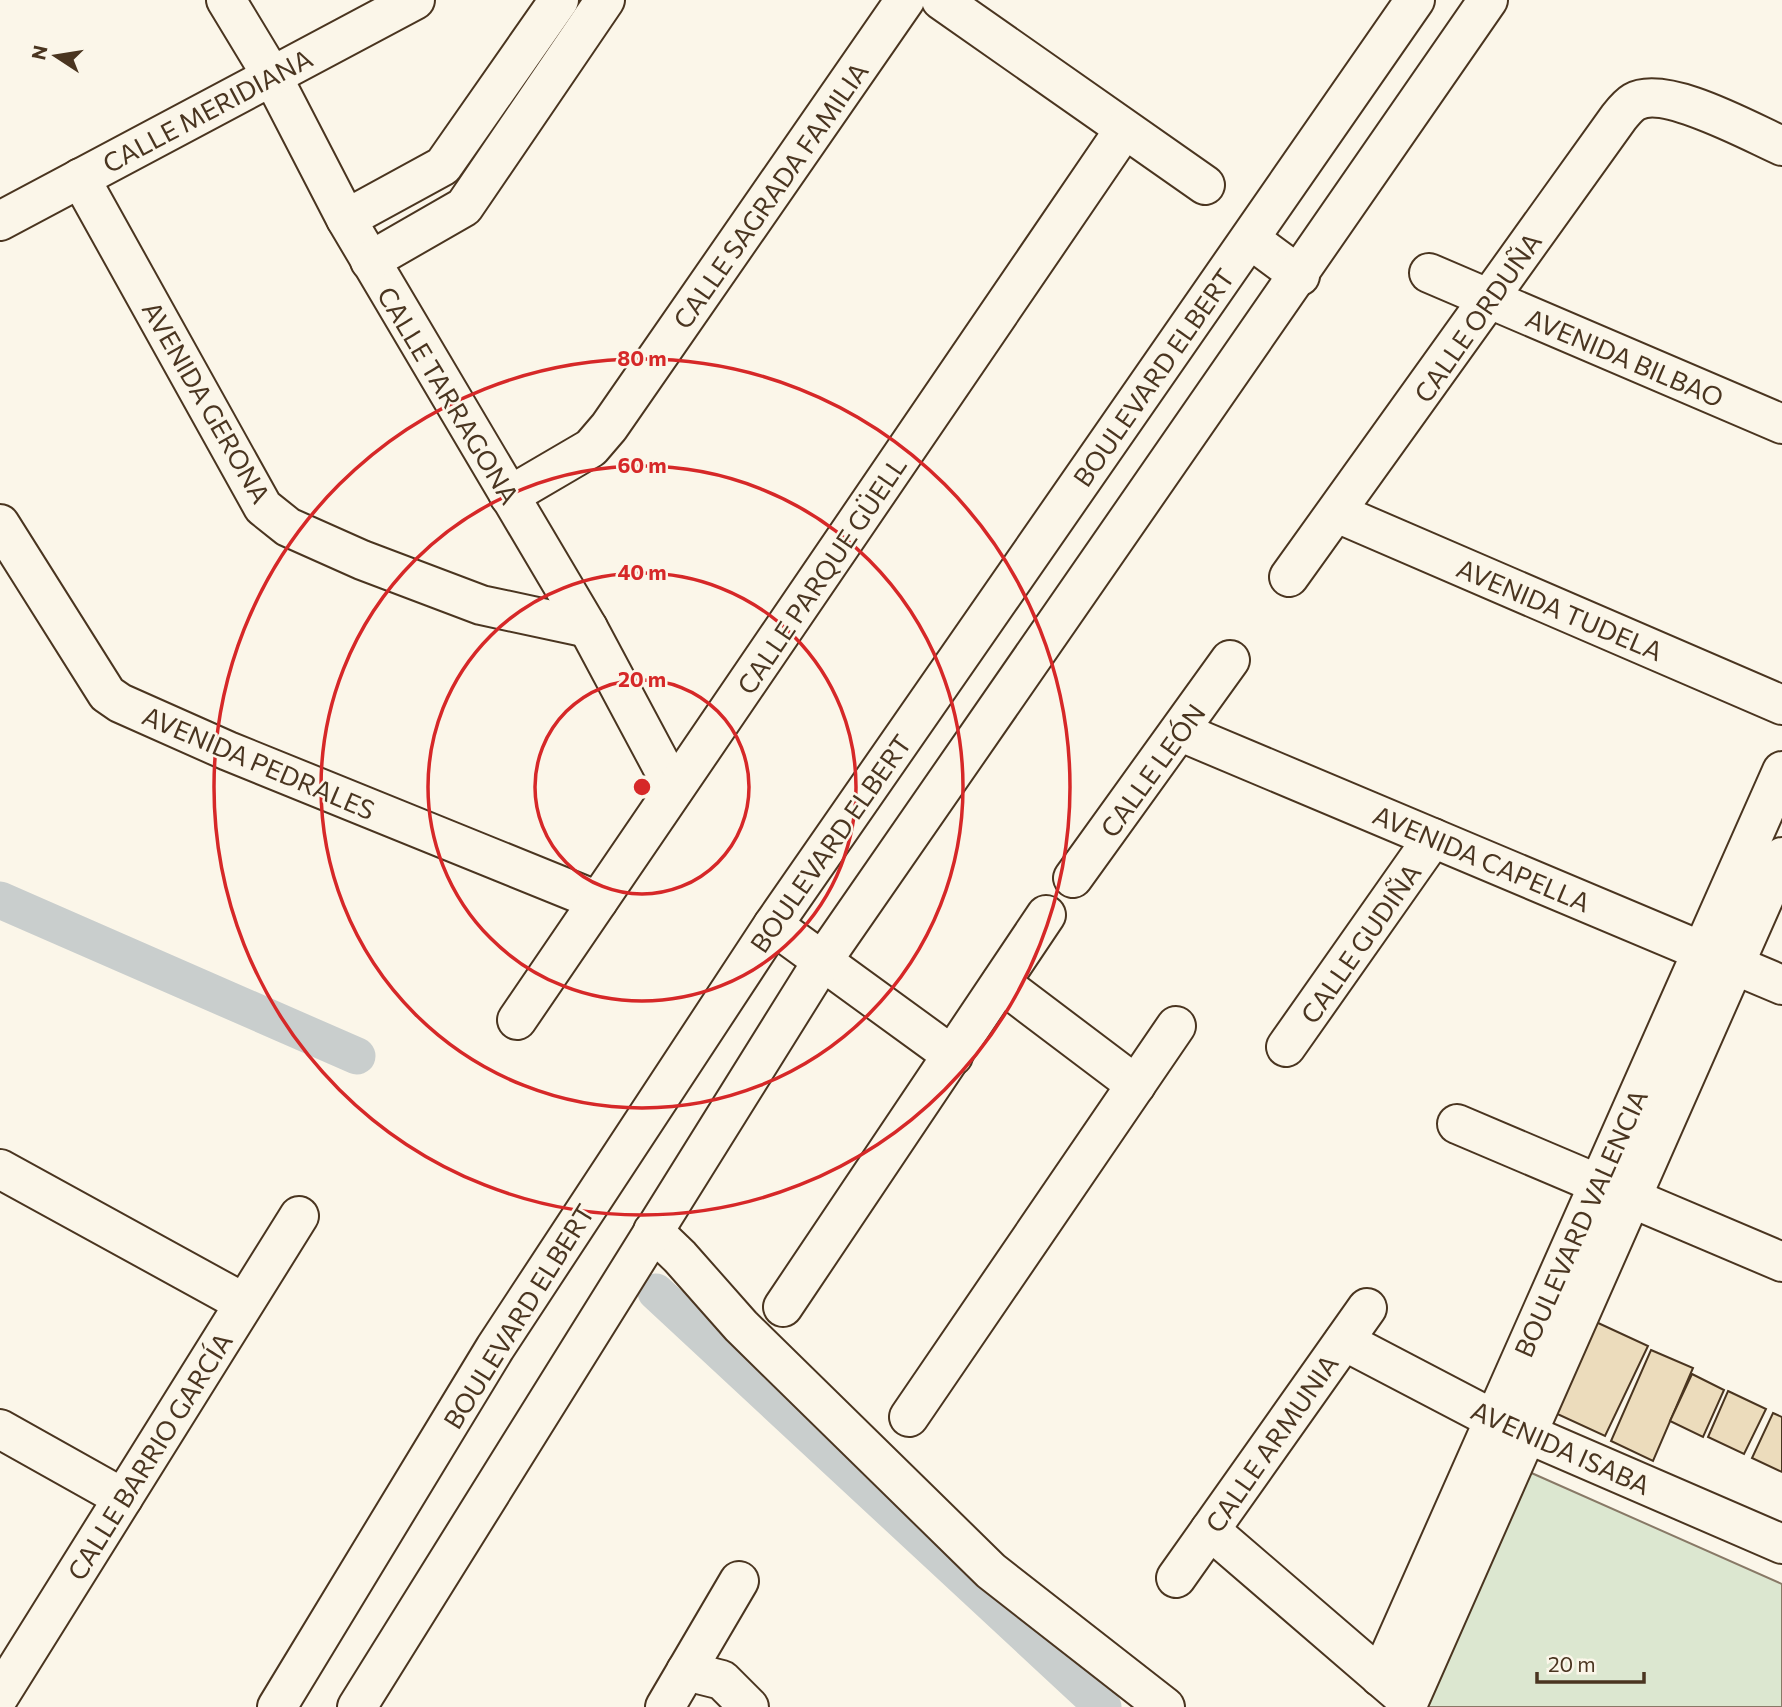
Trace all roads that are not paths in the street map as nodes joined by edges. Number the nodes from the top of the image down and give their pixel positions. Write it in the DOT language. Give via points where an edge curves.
graph roads {
  1 [pos="226,0"];
  2 [pos="415,0"];
  3 [pos="605,0"];
  4 [pos="905,0"];
  5 [pos="941,0"];
  6 [pos="1415,0"];
  7 [pos="1488,0"];
  8 [pos="550,13"];
  9 [pos="574,47"];
  10 [pos="272,76"];
  11 [pos="1124,130"];
  12 [pos="1782,146"];
  13 [pos="80,178"];
  14 [pos="1205,185"];
  15 [pos="346,219"];
  16 [pos="0,221"];
  17 [pos="1250,239"];
  18 [pos="370,261"];
  19 [pos="1429,273"];
  20 [pos="1300,276"];
  21 [pos="1489,298"];
  22 [pos="1782,424"];
  23 [pos="509,496"];
  24 [pos="1338,513"];
  25 [pos="0,524"];
  26 [pos="1289,578"];
  27 [pos="589,628"];
  28 [pos="1230,660"];
  29 [pos="1782,705"];
  30 [pos="1181,732"];
  31 [pos="1782,771"];
  32 [pos="674,789"];
  33 [pos="1433,838"];
  34 [pos="1782,857"];
  35 [pos="1073,878"];
  36 [pos="598,901"];
  37 [pos="1046,915"];
  38 [pos="773,925"];
  39 [pos="1718,958"];
  40 [pos="823,960"];
  41 [pos="1001,983"];
  42 [pos="1782,985"];
  43 [pos="517,1020"];
  44 [pos="1176,1026"];
  45 [pos="1286,1047"];
  46 [pos="953,1056"];
  47 [pos="1136,1085"];
  48 [pos="1457,1124"];
  49 [pos="0,1169"];
  50 [pos="1614,1191"];
  51 [pos="299,1216"];
  52 [pos="653,1231"];
  53 [pos="1782,1262"];
  54 [pos="244,1303"];
  55 [pos="783,1307"];
  56 [pos="1367,1308"];
  57 [pos="1344,1341"];
  58 [pos="909,1418"];
  59 [pos="1510,1426"];
  60 [pos="0,1429"];
  61 [pos="123,1498"];
  62 [pos="1210,1530"];
  63 [pos="1782,1544"];
  64 [pos="1176,1578"];
  65 [pos="739,1581"];
  66 [pos="686,1671"];
  67 [pos="1380,1677"];
  68 [pos="0,1698"];
  69 [pos="1412,1704"];
  70 [pos="11,1707"];
  71 [pos="278,1707"];
  72 [pos="356,1707"];
  73 [pos="664,1707"];
  74 [pos="749,1707"];
  75 [pos="1165,1707"];
  1 -- 10 [label="street, CALLE TARRAGONA"];
  2 -- 10 [label="street, CALLE MERIDIANA"];
  3 -- 9 [label="street"];
  4 -- 23 [label="street, CALLE SAGRADA FAMILIA" via="609,428 591,448"];
  5 -- 11 [label="street"];
  6 -- 17 [label="street, BOULEVARD ELBERT"];
  7 -- 20 [label="street"];
  8 -- 9 [label="street"];
  8 -- 15 [label="street" via="443,166"];
  9 -- 18 [label="street" via="464,208"];
  10 -- 13 [label="street, CALLE MERIDIANA"];
  10 -- 15 [label="street, CALLE TARRAGONA"];
  11 -- 14 [label="street"];
  11 -- 32 [label="street, CALLE PARQUE GÜELL"];
  12 -- 21 [label="street, CALLE ORDUÑA" via="1688,105 1648,98 1635,101"];
  13 -- 16 [label="street, CALLE MERIDIANA"];
  13 -- 27 [label="street, AVENIDA GERONA" via="263,507 288,527 481,605"];
  15 -- 18 [label="street, CALLE TARRAGONA"];
  17 -- 20 [label="street"];
  17 -- 38 [label="street, BOULEVARD ELBERT"];
  18 -- 23 [label="street, CALLE TARRAGONA"];
  19 -- 21 [label="street, AVENIDA BILBAO"];
  20 -- 40 [label="street"];
  21 -- 22 [label="street, AVENIDA BILBAO"];
  21 -- 24 [label="street, CALLE ORDUÑA"];
  23 -- 27 [label="street, CALLE TARRAGONA"];
  24 -- 26 [label="street, CALLE ORDUÑA"];
  24 -- 29 [label="street, AVENIDA TUDELA"];
  25 -- 36 [label="street, AVENIDA PEDRALES" via="107,694 120,703"];
  27 -- 32 [label="street, CALLE TARRAGONA"];
  28 -- 30 [label="street, CALLE LEÓN"];
  30 -- 33 [label="street, AVENIDA CAPELLA"];
  30 -- 35 [label="street, CALLE LEÓN"];
  31 -- 39 [label="street, BOULEVARD VALENCIA"];
  32 -- 36 [label="street, CALLE PARQUE GÜELL"];
  33 -- 39 [label="street, AVENIDA CAPELLA"];
  33 -- 45 [label="street, CALLE GUDIÑA"];
  34 -- 39 [label="street, BOULEVARD VALENCIA"];
  36 -- 43 [label="street, CALLE PARQUE GÜELL"];
  37 -- 41 [label="street"];
  38 -- 40 [label="street"];
  38 -- 71 [label="street, BOULEVARD ELBERT" via="495,1348"];
  39 -- 42 [label="street, AVENIDA CAPELLA"];
  39 -- 50 [label="street, BOULEVARD VALENCIA"];
  40 -- 46 [label="street"];
  40 -- 52 [label="street"];
  41 -- 46 [label="street"];
  41 -- 47 [label="street"];
  44 -- 47 [label="street"];
  46 -- 55 [label="street"];
  47 -- 58 [label="street"];
  48 -- 50 [label="street"];
  49 -- 54 [label="street"];
  50 -- 53 [label="street"];
  50 -- 59 [label="street, BOULEVARD VALENCIA"];
  51 -- 54 [label="street, CALLE BARRIO GARCÍA"];
  52 -- 72 [label="street"];
  52 -- 75 [label="street" via="741,1326 991,1571"];
  54 -- 61 [label="street, CALLE BARRIO GARCÍA"];
  56 -- 57 [label="street, CALLE ARMUNIA"];
  57 -- 59 [label="street, AVENIDA ISABA"];
  57 -- 62 [label="street, CALLE ARMUNIA"];
  59 -- 63 [label="street, AVENIDA ISABA"];
  59 -- 67 [label="street, BOULEVARD VALENCIA"];
  59 -- 69 [label="street, BOULEVARD VALENCIA"];
  60 -- 61 [label="street"];
  61 -- 68 [label="street, CALLE BARRIO GARCÍA"];
  62 -- 64 [label="street, CALLE ARMUNIA"];
  62 -- 67 [label="street"];
  65 -- 66 [label="street"];
  66 -- 73 [label="street"];
  66 -- 74 [label="street" via="722,1679"];
  67 -- 69 [label="street"];
  68 -- 70 [label="street"];
}
